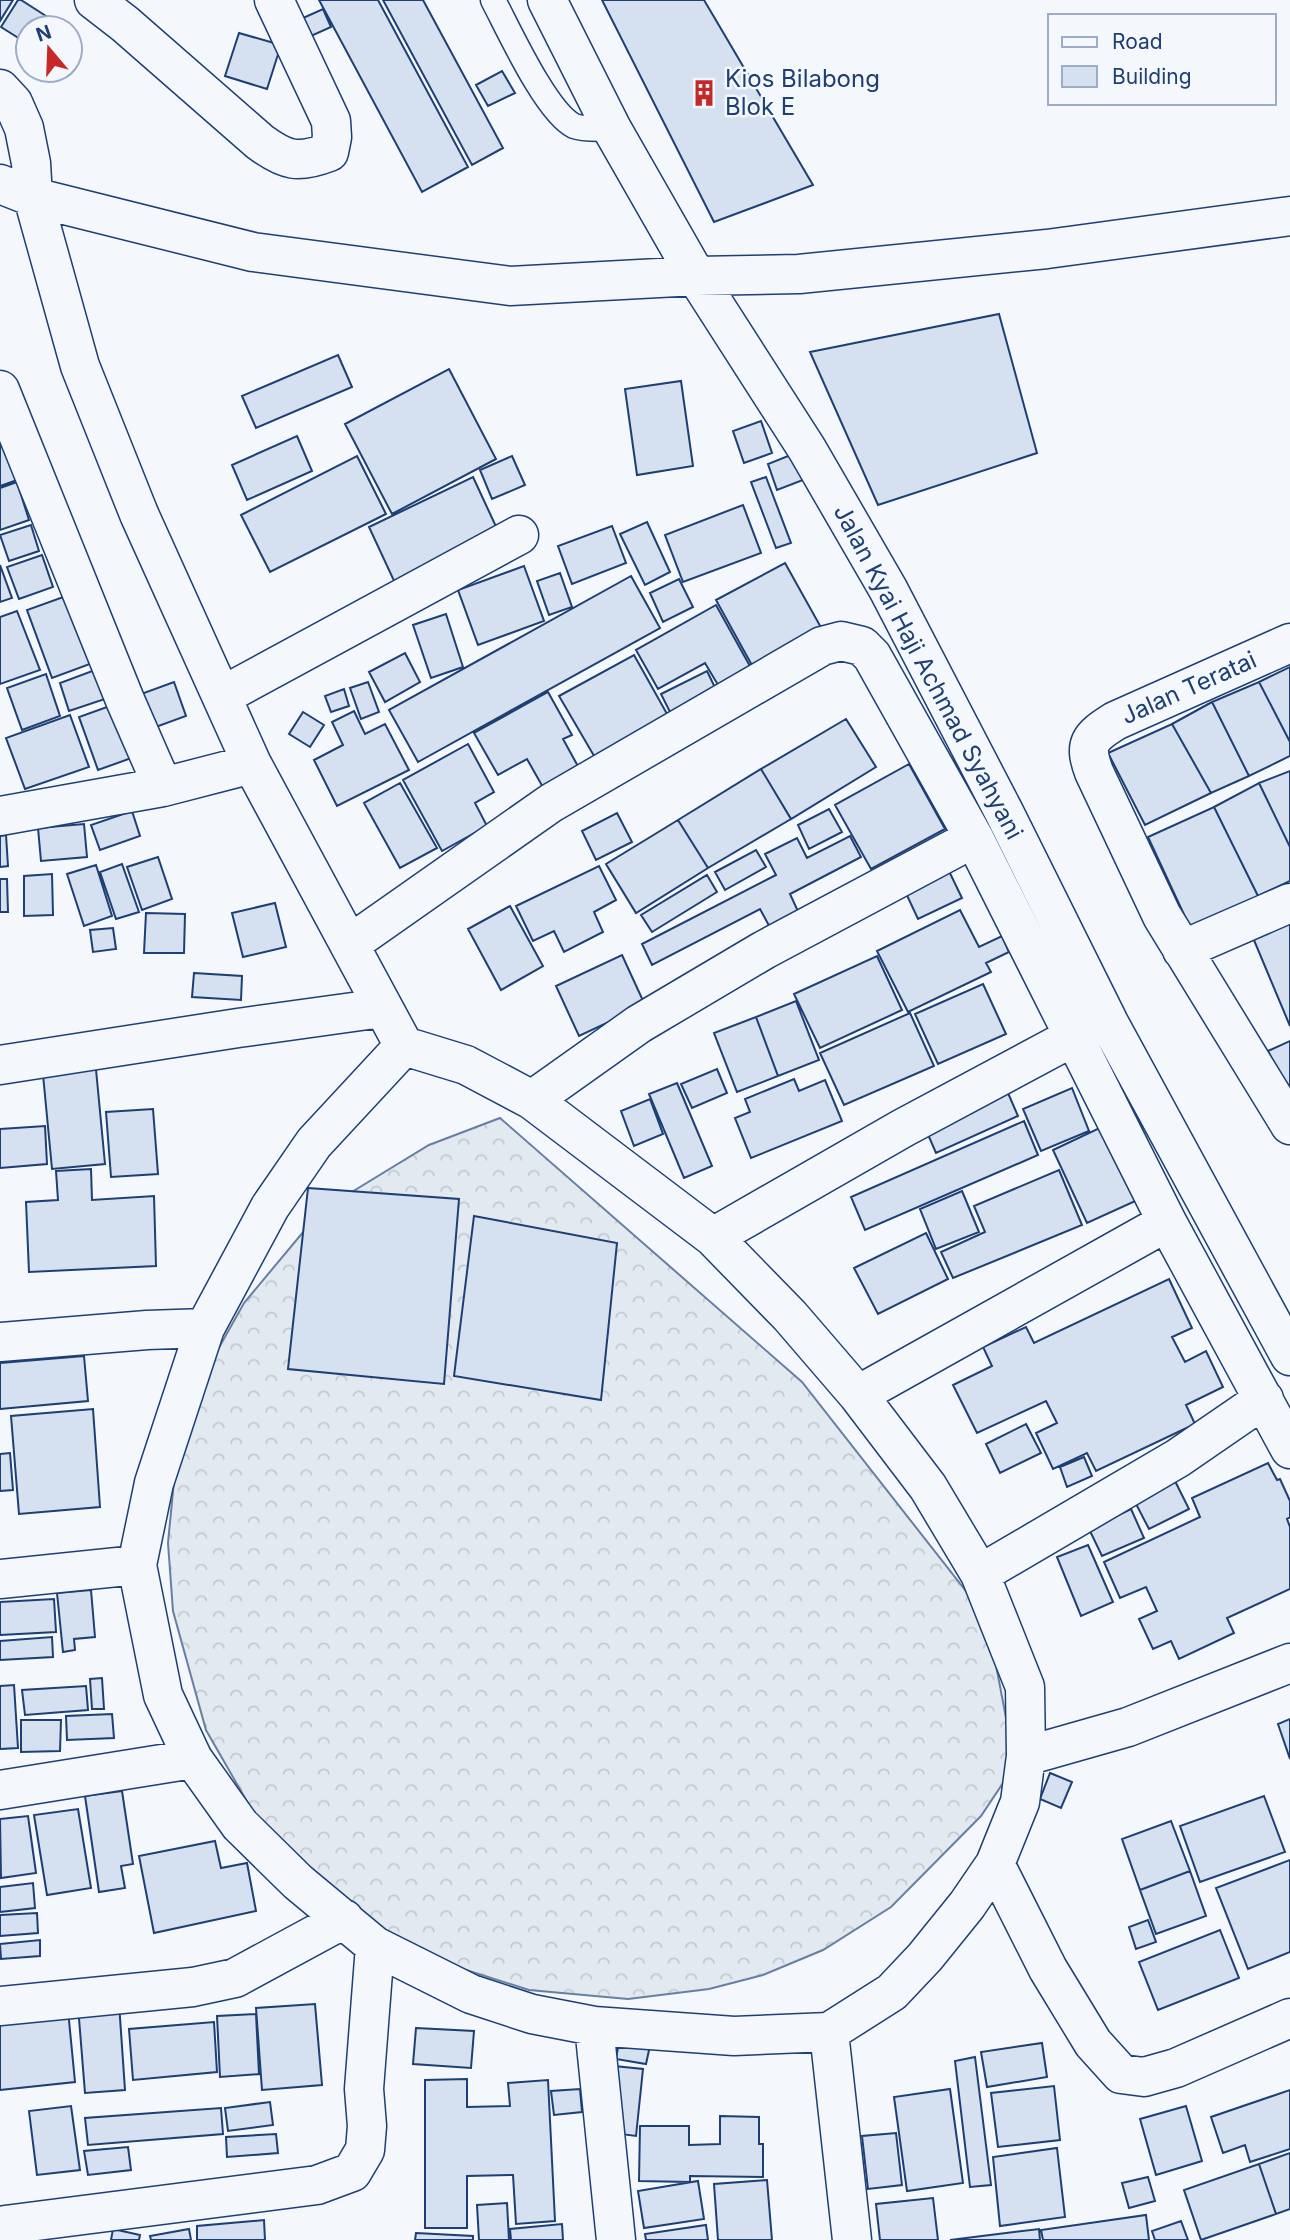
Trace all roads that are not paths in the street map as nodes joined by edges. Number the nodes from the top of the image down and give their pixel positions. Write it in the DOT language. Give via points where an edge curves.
graph roads {
  1 [pos="94,0"];
  2 [pos="274,0"];
  3 [pos="493,0"];
  4 [pos="547,0"];
  5 [pos="0,89"];
  6 [pos="612,129"];
  7 [pos="17,190"];
  8 [pos="1290,216"];
  9 [pos="696,276"];
  10 [pos="0,390"];
  11 [pos="519,535"];
  12 [pos="1290,643"];
  13 [pos="222,696"];
  14 [pos="252,764"];
  15 [pos="163,787"];
  16 [pos="0,816"];
  17 [pos="974,838"];
  18 [pos="1290,903"];
  19 [pos="350,944"];
  20 [pos="1182,950"];
  21 [pos="382,1008"];
  22 [pos="1073,1037"];
  23 [pos="404,1046"];
  24 [pos="0,1065"];
  25 [pos="532,1100"];
  26 [pos="1290,1125"];
  27 [pos="1167,1222"];
  28 [pos="713,1237"];
  29 [pos="205,1328"];
  30 [pos="0,1342"];
  31 [pos="1290,1356"];
  32 [pos="858,1395"];
  33 [pos="1264,1399"];
  34 [pos="1290,1449"];
  35 [pos="137,1565"];
  36 [pos="980,1574"];
  37 [pos="0,1579"];
  38 [pos="1290,1663"];
  39 [pos="1026,1756"];
  40 [pos="193,1759"];
  41 [pos="0,1790"];
  42 [pos="995,1864"];
  43 [pos="344,1919"];
  44 [pos="375,1946"];
  45 [pos="0,2006"];
  46 [pos="1290,2018"];
  47 [pos="594,2026"];
  48 [pos="829,2032"];
  49 [pos="8,2228"];
  50 [pos="615,2240"];
  51 [pos="852,2240"];
  1 -- 2 [label="street" via="274,153 293,160 312,159 329,152 331,121"];
  3 -- 6 [label="lane" via="556,112 576,127"];
  4 -- 6 [label="street, Jalan Kyai Haji Achmad Syahyani"];
  5 -- 7 [label="street" via="13,103 24,128 31,163"];
  6 -- 9 [label="street, Jalan Kyai Haji Achmad Syahyani"];
  7 -- 9 [label="street" via="253,252 510,286"];
  7 -- 13 [label="street" via="139,514"];
  8 -- 9 [label="street" via="1047,249 813,273"];
  9 -- 31 [label="street, Jalan Kyai Haji Achmad Syahyani" via="807,449 888,589 1109,1023"];
  10 -- 15 [label="street"];
  11 -- 13 [label="street"];
  12 -- 20 [label="street, Jalan Teratai" via="1115,721 1092,739 1088,755 1094,772"];
  13 -- 14 [label="street"];
  14 -- 15 [label="street"];
  14 -- 19 [label="street"];
  15 -- 16 [label="street"];
  17 -- 19 [label="street" via="872,656 862,646 841,641 822,646 551,803"];
  17 -- 22 [label="street"];
  17 -- 25 [label="street" via="764,950 639,1024"];
  18 -- 20 [label="street"];
  19 -- 21 [label="street"];
  20 -- 26 [label="street"];
  21 -- 23 [label="street"];
  21 -- 24 [label="street"];
  22 -- 27 [label="street"];
  22 -- 28 [label="street"];
  23 -- 25 [label="street" via="466,1065"];
  23 -- 29 [label="street" via="314,1143 248,1244"];
  25 -- 28 [label="street"];
  27 -- 32 [label="street"];
  27 -- 33 [label="street"];
  28 -- 32 [label="street" via="790,1315"];
  29 -- 30 [label="street"];
  29 -- 35 [label="street" via="154,1483"];
  32 -- 36 [label="street" via="928,1487"];
  33 -- 34 [label="street"];
  33 -- 36 [label="street" via="1178,1458"];
  35 -- 37 [label="street"];
  35 -- 40 [label="street" via="163,1695"];
  36 -- 39 [label="street" via="1024,1687"];
  38 -- 39 [label="street" via="1128,1727"];
  39 -- 42 [label="street" via="1020,1802"];
  40 -- 41 [label="street"];
  40 -- 43 [label="street" via="240,1825"];
  42 -- 46 [label="street" via="1048,1969 1093,2043 1121,2074 1144,2077 1176,2068"];
  42 -- 48 [label="street" via="959,1916 892,1992"];
  43 -- 44 [label="street"];
  43 -- 45 [label="street" via="236,1978 193,1987"];
  44 -- 47 [label="street" via="471,1994 532,2014"];
  44 -- 49 [label="street" via="364,2089 365,2150 352,2172 317,2185"];
  47 -- 48 [label="street" via="734,2036"];
  47 -- 50 [label="street"];
  48 -- 51 [label="street"];
}
